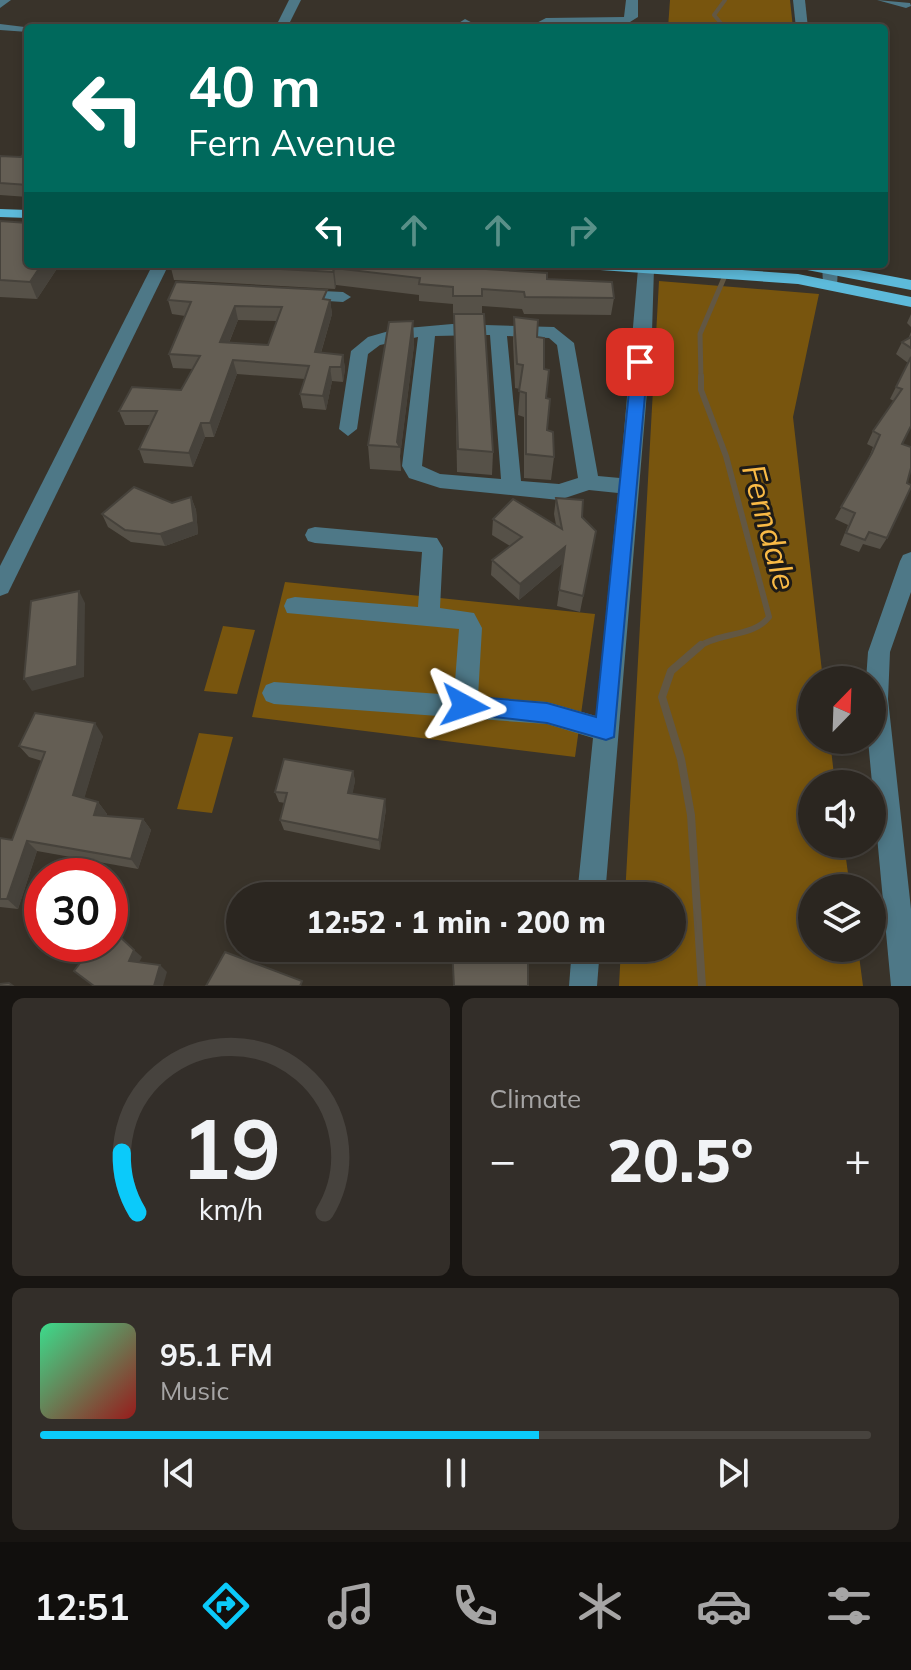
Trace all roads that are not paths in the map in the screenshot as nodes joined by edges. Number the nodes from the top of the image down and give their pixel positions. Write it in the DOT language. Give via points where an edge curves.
graph roads {
  1 [pos="5,0"];
  2 [pos="295,0"];
  3 [pos="632,0"];
  4 [pos="799,0"];
  5 [pos="883,0"];
  6 [pos="0,5"];
  7 [pos="906,5"];
  8 [pos="585,19"];
  9 [pos="283,24"];
  10 [pos="540,24"];
  11 [pos="802,24"];
  12 [pos="0,27"];
  13 [pos="24,29"];
  14 [pos="0,213"];
  15 [pos="24,214"];
  16 [pos="0,228"];
  17 [pos="24,230"];
  18 [pos="160,268"];
  19 [pos="644,268"];
  20 [pos="673,268"];
  21 [pos="830,272"];
  22 [pos="911,285"];
  23 [pos="284,294"];
  24 [pos="343,297"];
  25 [pos="911,302"];
  26 [pos="498,329"];
  27 [pos="427,331"];
  28 [pos="348,429"];
  29 [pos="589,482"];
  30 [pos="512,487"];
  31 [pos="629,487"];
  32 [pos="315,535"];
  33 [pos="911,561"];
  34 [pos="0,587"];
  35 [pos="295,606"];
  36 [pos="428,617"];
  37 [pos="274,693"];
  38 [pos="465,706"];
  39 [pos="606,730"];
  40 [pos="592,882"];
  41 [pos="585,962"];
  42 [pos="583,986"];
  43 [pos="905,986"];
  1 -- 6 [label="street"];
  2 -- 9 [label="street"];
  3 -- 8 [label="street" via="630,19"];
  4 -- 11 [label="street"];
  5 -- 7 [label="street"];
  8 -- 10 [label="street"];
  12 -- 13 [label="street"];
  14 -- 15 [label="main road"];
  16 -- 17 [label="main road"];
  18 -- 34 [label="street" via="158,287"];
  19 -- 31 [label="street"];
  20 -- 21 [label="main road" via="766,276"];
  21 -- 22 [label="main road"];
  21 -- 25 [label="main road"];
  23 -- 24 [label="street"];
  26 -- 27 [label="street"];
  26 -- 29 [label="street" via="563,338"];
  26 -- 30 [label="street"];
  27 -- 28 [label="street" via="372,342 360,351"];
  27 -- 30 [label="street" via="412,466 416,473 440,481"];
  29 -- 30 [label="street" via="559,492"];
  29 -- 31 [label="street"];
  31 -- 39 [label="street"];
  32 -- 36 [label="street" via="430,544"];
  33 -- 43 [label="street" via="879,652 876,699"];
  35 -- 36 [label="street"];
  36 -- 38 [label="street" via="469,623"];
  37 -- 38 [label="street"];
  38 -- 39 [label="street" via="547,713"];
  39 -- 40 [label="street"];
  41 -- 42 [label="street"];
}
